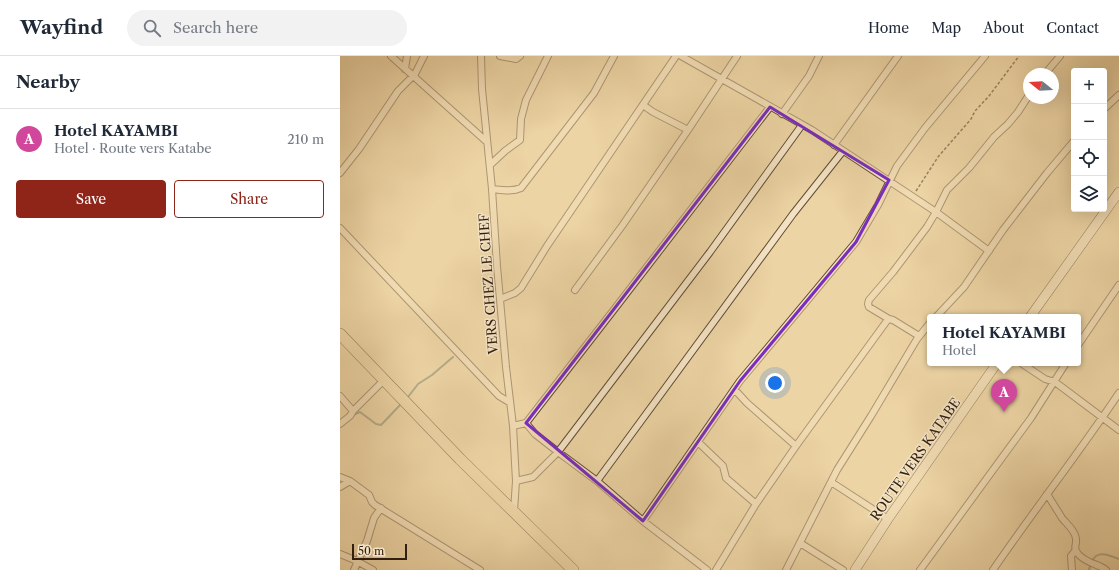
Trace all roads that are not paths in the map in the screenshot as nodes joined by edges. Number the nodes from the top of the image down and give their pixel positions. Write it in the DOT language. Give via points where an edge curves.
graph roads {
  1 [pos="391,56"];
  2 [pos="407,56"];
  3 [pos="424,56"];
  4 [pos="481,56"];
  5 [pos="500,56"];
  6 [pos="520,56"];
  7 [pos="548,56"];
  8 [pos="614,56"];
  9 [pos="676,56"];
  10 [pos="681,56"];
  11 [pos="737,56"];
  12 [pos="819,56"];
  13 [pos="898,56"];
  14 [pos="985,56"];
  15 [pos="1060,56"];
  16 [pos="1050,68"];
  17 [pos="406,69"];
  18 [pos="413,76"];
  19 [pos="721,79"];
  20 [pos="1119,94"];
  21 [pos="1023,104"];
  22 [pos="642,105"];
  23 [pos="1107,106"];
  24 [pos="770,107"];
  25 [pos="782,114"];
  26 [pos="802,125"];
  27 [pos="688,130"];
  28 [pos="487,142"];
  29 [pos="834,145"];
  30 [pos="1071,145"];
  31 [pos="843,151"];
  32 [pos="490,165"];
  33 [pos="340,173"];
  34 [pos="889,180"];
  35 [pos="492,188"];
  36 [pos="1119,192"];
  37 [pos="936,212"];
  38 [pos="340,228"];
  39 [pos="989,251"];
  40 [pos="1119,285"];
  41 [pos="575,290"];
  42 [pos="500,299"];
  43 [pos="939,314"];
  44 [pos="1032,314"];
  45 [pos="889,319"];
  46 [pos="927,327"];
  47 [pos="340,334"];
  48 [pos="919,336"];
  49 [pos="1081,341"];
  50 [pos="995,366"];
  51 [pos="1026,366"];
  52 [pos="1064,366"];
  53 [pos="384,380"];
  54 [pos="1055,382"];
  55 [pos="735,390"];
  56 [pos="1119,393"];
  57 [pos="340,396"];
  58 [pos="509,402"];
  59 [pos="353,411"];
  60 [pos="1103,419"];
  61 [pos="526,423"];
  62 [pos="340,424"];
  63 [pos="512,426"];
  64 [pos="1119,430"];
  65 [pos="698,442"];
  66 [pos="796,446"];
  67 [pos="558,452"];
  68 [pos="340,477"];
  69 [pos="350,481"];
  70 [pos="516,481"];
  71 [pos="597,481"];
  72 [pos="831,482"];
  73 [pos="340,487"];
  74 [pos="1047,494"];
  75 [pos="756,504"];
  76 [pos="381,508"];
  77 [pos="514,511"];
  78 [pos="888,519"];
  79 [pos="643,521"];
  80 [pos="800,543"];
  81 [pos="1075,551"];
  82 [pos="340,554"];
  83 [pos="358,561"];
  84 [pos="354,570"];
  85 [pos="374,570"];
  86 [pos="480,570"];
  87 [pos="573,570"];
  88 [pos="707,570"];
  89 [pos="716,570"];
  90 [pos="786,570"];
  91 [pos="843,570"];
  92 [pos="855,570"];
  93 [pos="920,570"];
  94 [pos="993,570"];
  95 [pos="1072,570"];
  96 [pos="1106,570"];
  1 -- 17 [label="street"];
  2 -- 17 [label="street"];
  3 -- 18 [label="street"];
  4 -- 28 [label="street, VERS CHEZ LE CHEF"];
  5 -- 6 [label="street" via="516,59"];
  7 -- 32 [label="street" via="526,100 521,119 520,140"];
  8 -- 35 [label="street" via="594,93 521,188"];
  9 -- 22 [label="street"];
  10 -- 19 [label="street"];
  11 -- 19 [label="street"];
  12 -- 25 [label="street" via="809,76"];
  13 -- 29 [label="street"];
  14 -- 34 [label="street" via="925,128"];
  15 -- 16 [label="street"];
  17 -- 18 [label="street"];
  18 -- 28 [label="street"];
  18 -- 33 [label="street" via="398,91"];
  19 -- 24 [label="street"];
  19 -- 27 [label="street"];
  20 -- 23 [label="street"];
  21 -- 37 [label="street" via="947,190"];
  22 -- 27 [label="street"];
  22 -- 42 [label="street" via="521,288"];
  24 -- 25 [label="street"];
  24 -- 61 [label="street"];
  25 -- 26 [label="street"];
  26 -- 29 [label="street"];
  26 -- 67 [label="street" via="710,252"];
  27 -- 41 [label="street"];
  28 -- 32 [label="street, VERS CHEZ LE CHEF"];
  29 -- 31 [label="street"];
  30 -- 39 [label="street"];
  31 -- 34 [label="street"];
  31 -- 71 [label="street" via="793,214"];
  32 -- 35 [label="street, VERS CHEZ LE CHEF"];
  34 -- 37 [label="street"];
  34 -- 55 [label="street" via="878,205 856,242"];
  35 -- 42 [label="street, VERS CHEZ LE CHEF"];
  36 -- 44 [label="street"];
  37 -- 39 [label="street"];
  37 -- 45 [label="street" via="869,300 869,307"];
  38 -- 58 [label="street" via="499,396"];
  39 -- 43 [label="street" via="964,287"];
  40 -- 49 [label="street"];
  42 -- 58 [label="street, VERS CHEZ LE CHEF"];
  45 -- 48 [label="street"];
  45 -- 66 [label="street" via="866,347"];
  46 -- 48 [label="street"];
  47 -- 53 [label="highway"];
  48 -- 72 [label="street"];
  50 -- 78 [label="street, ROUTE VERS KATABE"];
  51 -- 54 [label="street" via="1045,379"];
  52 -- 54 [label="street"];
  53 -- 59 [label="street"];
  53 -- 77 [label="highway"];
  54 -- 60 [label="street"];
  54 -- 93 [label="street"];
  55 -- 65 [label="street"];
  55 -- 66 [label="street"];
  56 -- 60 [label="street"];
  57 -- 59 [label="street"];
  58 -- 63 [label="street, VERS CHEZ LE CHEF"];
  59 -- 62 [label="street"];
  60 -- 64 [label="street"];
  60 -- 74 [label="street"];
  61 -- 63 [label="street"];
  61 -- 67 [label="street" via="535,434"];
  63 -- 70 [label="street, VERS CHEZ LE CHEF"];
  65 -- 75 [label="street" via="723,466 726,478"];
  65 -- 79 [label="street"];
  66 -- 75 [label="street"];
  67 -- 70 [label="street" via="533,477"];
  67 -- 71 [label="street"];
  68 -- 69 [label="street"];
  69 -- 73 [label="street"];
  69 -- 76 [label="street"];
  70 -- 77 [label="street, VERS CHEZ LE CHEF"];
  71 -- 79 [label="street"];
  72 -- 78 [label="street"];
  72 -- 80 [label="street"];
  74 -- 81 [label="street" via="1075,534"];
  74 -- 94 [label="street"];
  75 -- 89 [label="street"];
  76 -- 83 [label="street" via="374,518"];
  76 -- 86 [label="street"];
  77 -- 87 [label="highway"];
  78 -- 92 [label="street, ROUTE VERS KATABE"];
  79 -- 88 [label="street"];
  80 -- 90 [label="street"];
  80 -- 91 [label="street"];
  81 -- 95 [label="street" via="1070,556"];
  81 -- 96 [label="street" via="1090,564"];
  82 -- 83 [label="street"];
  83 -- 84 [label="street"];
  83 -- 85 [label="street"];
}
